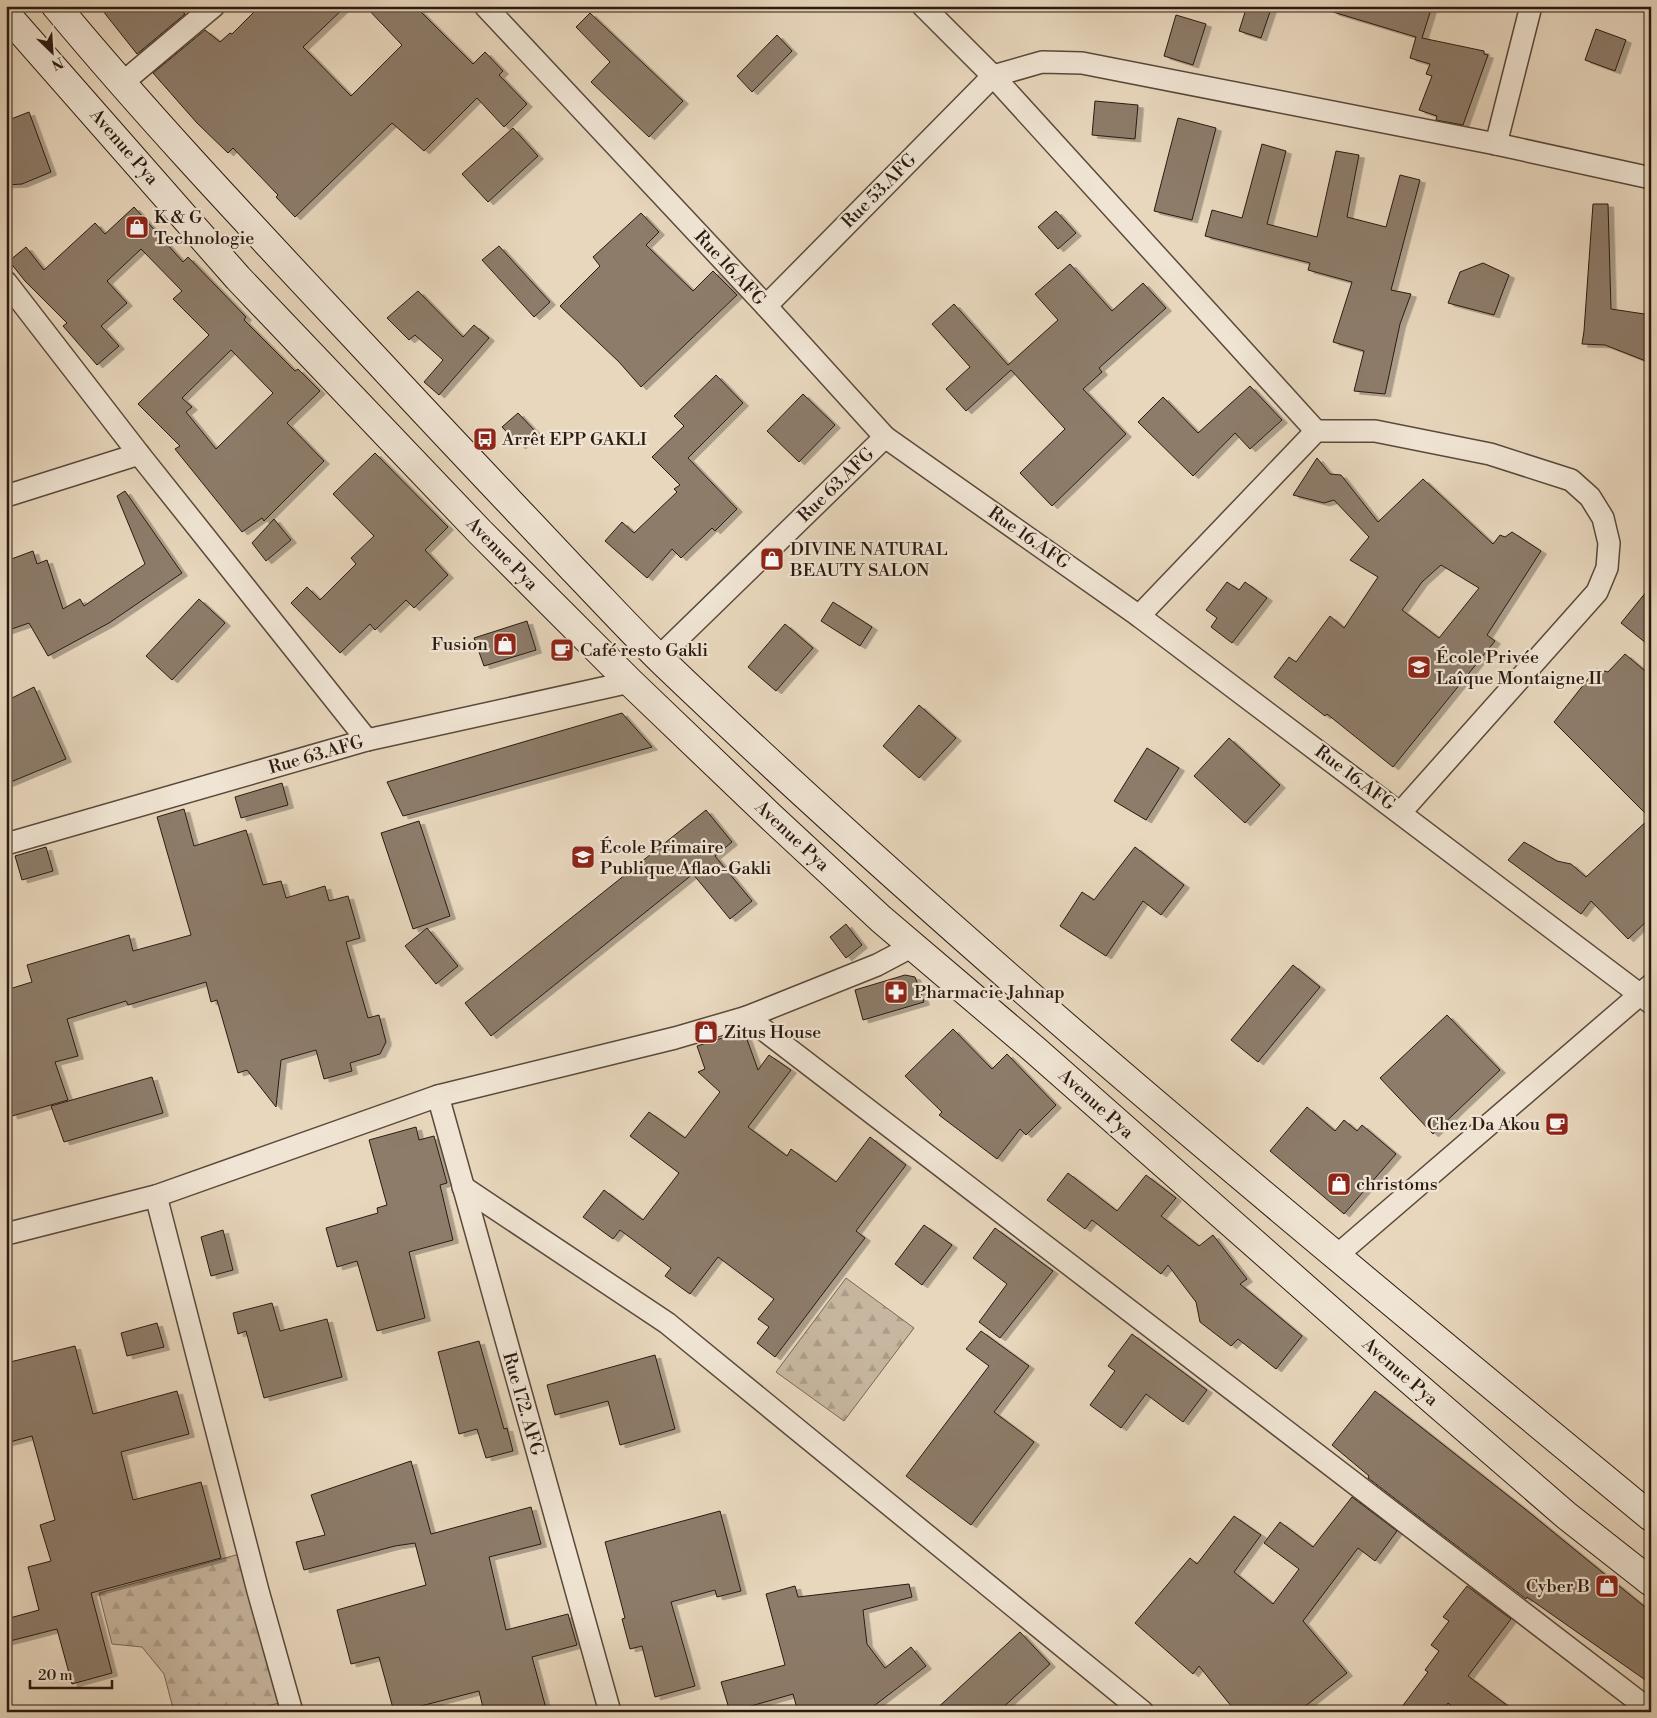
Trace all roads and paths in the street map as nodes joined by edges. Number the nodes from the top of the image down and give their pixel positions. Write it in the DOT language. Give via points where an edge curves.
graph roads {
  1 [pos="56,6"];
  2 [pos="214,6"];
  3 [pos="485,6"];
  4 [pos="924,6"];
  5 [pos="1531,6"];
  6 [pos="6,14"];
  7 [pos="993,76"];
  8 [pos="121,84"];
  9 [pos="1496,144"];
  10 [pos="1651,178"];
  11 [pos="6,282"];
  12 [pos="766,306"];
  13 [pos="1316,431"];
  14 [pos="886,437"];
  15 [pos="139,454"];
  16 [pos="6,496"];
  17 [pos="1139,616"];
  18 [pos="658,658"];
  19 [pos="630,682"];
  20 [pos="367,740"];
  21 [pos="1402,812"];
  22 [pos="6,844"];
  23 [pos="940,918"];
  24 [pos="913,946"];
  25 [pos="1647,994"];
  26 [pos="747,1017"];
  27 [pos="438,1096"];
  28 [pos="462,1187"];
  29 [pos="156,1196"];
  30 [pos="6,1234"];
  31 [pos="1335,1256"];
  32 [pos="1651,1518"];
  33 [pos="1651,1582"];
  34 [pos="1651,1711"];
  35 [pos="292,1712"];
  36 [pos="610,1712"];
  37 [pos="1143,1712"];
  1 -- 8 [label="main road"];
  2 -- 8 [label="street"];
  3 -- 12 [label="street, Rue 16.AFG"];
  4 -- 7 [label="street"];
  5 -- 9 [label="street"];
  6 -- 19 [label="main road, Avenue Pya" via="238,278 529,583"];
  7 -- 9 [label="street" via="1042,62 1082,63"];
  7 -- 12 [label="street, Rue 53.AFG"];
  7 -- 13 [label="street"];
  8 -- 18 [label="main road"];
  9 -- 10 [label="street"];
  11 -- 15 [label="street"];
  12 -- 14 [label="street, Rue 16.AFG"];
  13 -- 17 [label="street"];
  13 -- 21 [label="street" via="1375,430 1490,454 1571,480 1590,497 1604,518 1609,543 1607,568 1597,592"];
  14 -- 17 [label="street, Rue 16.AFG"];
  14 -- 18 [label="street, Rue 63.AFG"];
  15 -- 16 [label="street"];
  15 -- 20 [label="street"];
  17 -- 21 [label="street, Rue 16.AFG"];
  18 -- 19 [label="main road"];
  18 -- 23 [label="main road"];
  19 -- 20 [label="street, Rue 63.AFG"];
  19 -- 24 [label="main road, Avenue Pya"];
  20 -- 22 [label="street, Rue 63.AFG"];
  21 -- 25 [label="street, Rue 16.AFG"];
  23 -- 24 [label="main road"];
  23 -- 31 [label="main road"];
  24 -- 26 [label="street" via="877,965"];
  24 -- 33 [label="main road, Avenue Pya" via="1567,1516"];
  25 -- 31 [label="street"];
  26 -- 27 [label="street" via="675,1038"];
  26 -- 34 [label="street"];
  27 -- 28 [label="street, Rue 172. AFG"];
  27 -- 29 [label="street"];
  28 -- 36 [label="street, Rue 172. AFG"];
  28 -- 37 [label="street" via="667,1323"];
  29 -- 30 [label="street"];
  29 -- 35 [label="street"];
  31 -- 32 [label="main road"];
}
